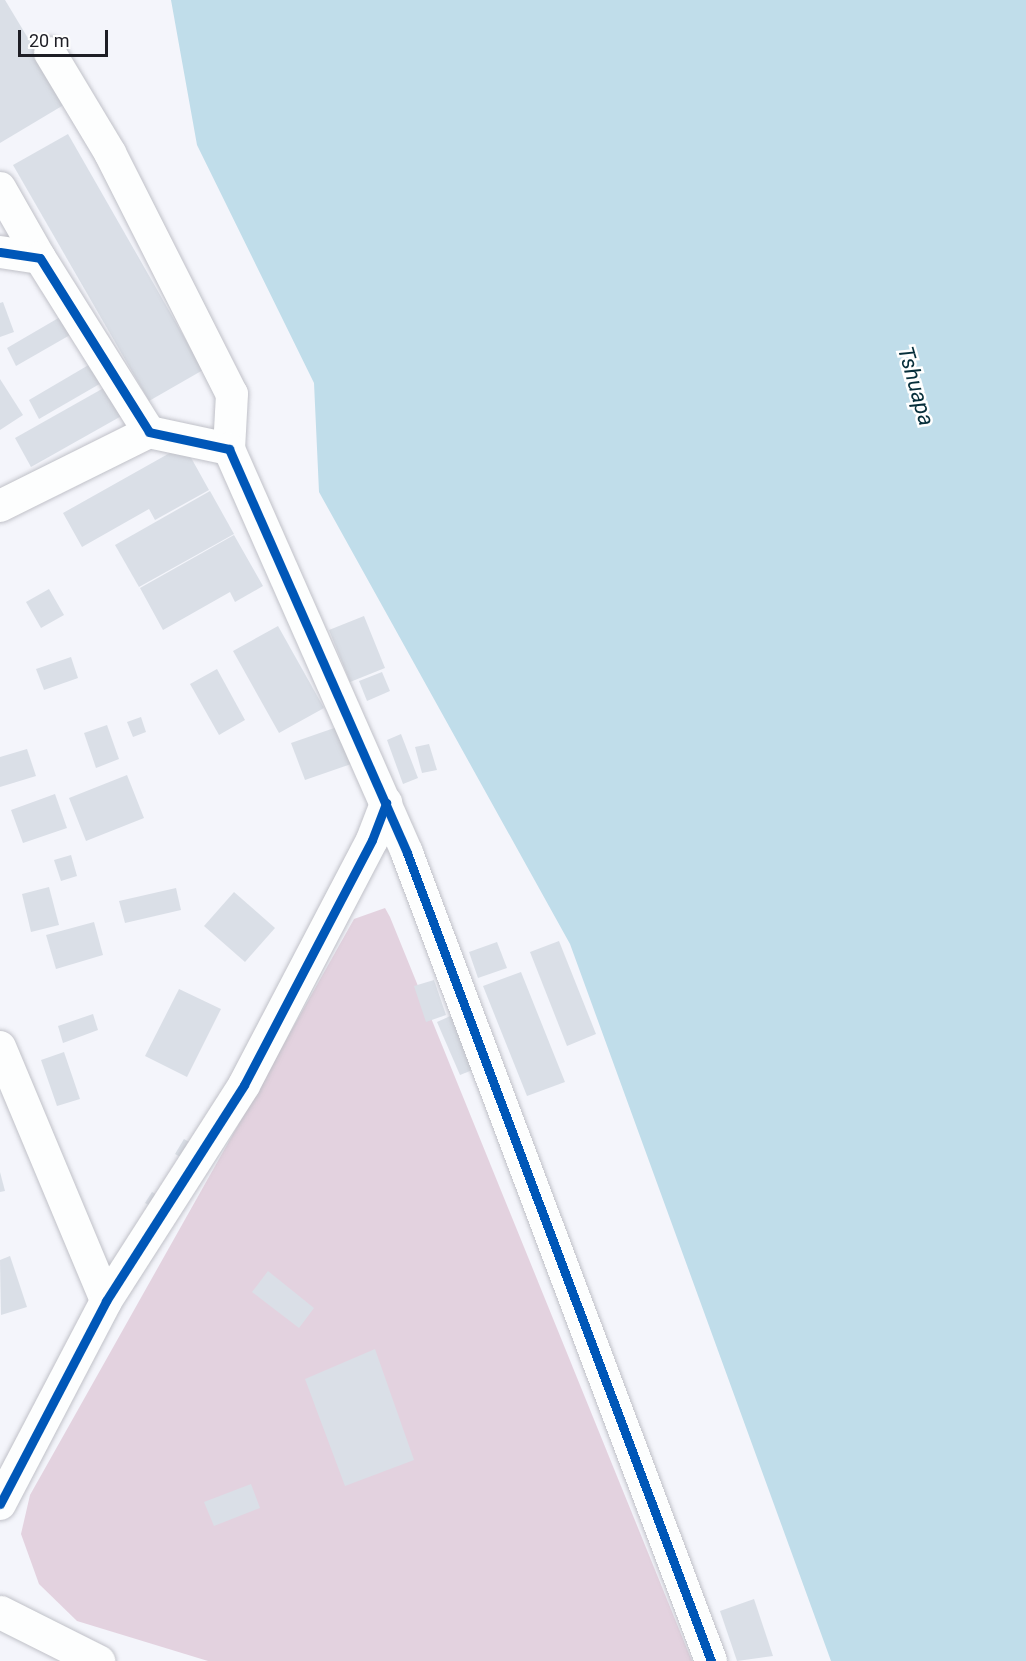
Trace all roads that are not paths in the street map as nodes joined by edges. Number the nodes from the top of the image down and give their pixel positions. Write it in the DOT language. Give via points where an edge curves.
graph roads {
  1 [pos="50,53"];
  2 [pos="0,188"];
  3 [pos="0,252"];
  4 [pos="40,258"];
  5 [pos="149,432"];
  6 [pos="229,449"];
  7 [pos="0,506"];
  8 [pos="386,803"];
  9 [pos="0,1047"];
  10 [pos="106,1301"];
  11 [pos="10,1468"];
  12 [pos="0,1504"];
  13 [pos="0,1612"];
  14 [pos="98,1661"];
  15 [pos="711,1661"];
  1 -- 6 [label="street" via="110,153 232,394"];
  2 -- 4 [label="street"];
  3 -- 4 [label="street"];
  4 -- 5 [label="street"];
  5 -- 6 [label="street"];
  5 -- 7 [label="street"];
  6 -- 8 [label="street"];
  8 -- 10 [label="street" via="372,840 244,1085"];
  8 -- 15 [label="street"];
  9 -- 10 [label="street"];
  10 -- 11 [label="street"];
  11 -- 12 [label="street"];
  13 -- 14 [label="main road"];
}
